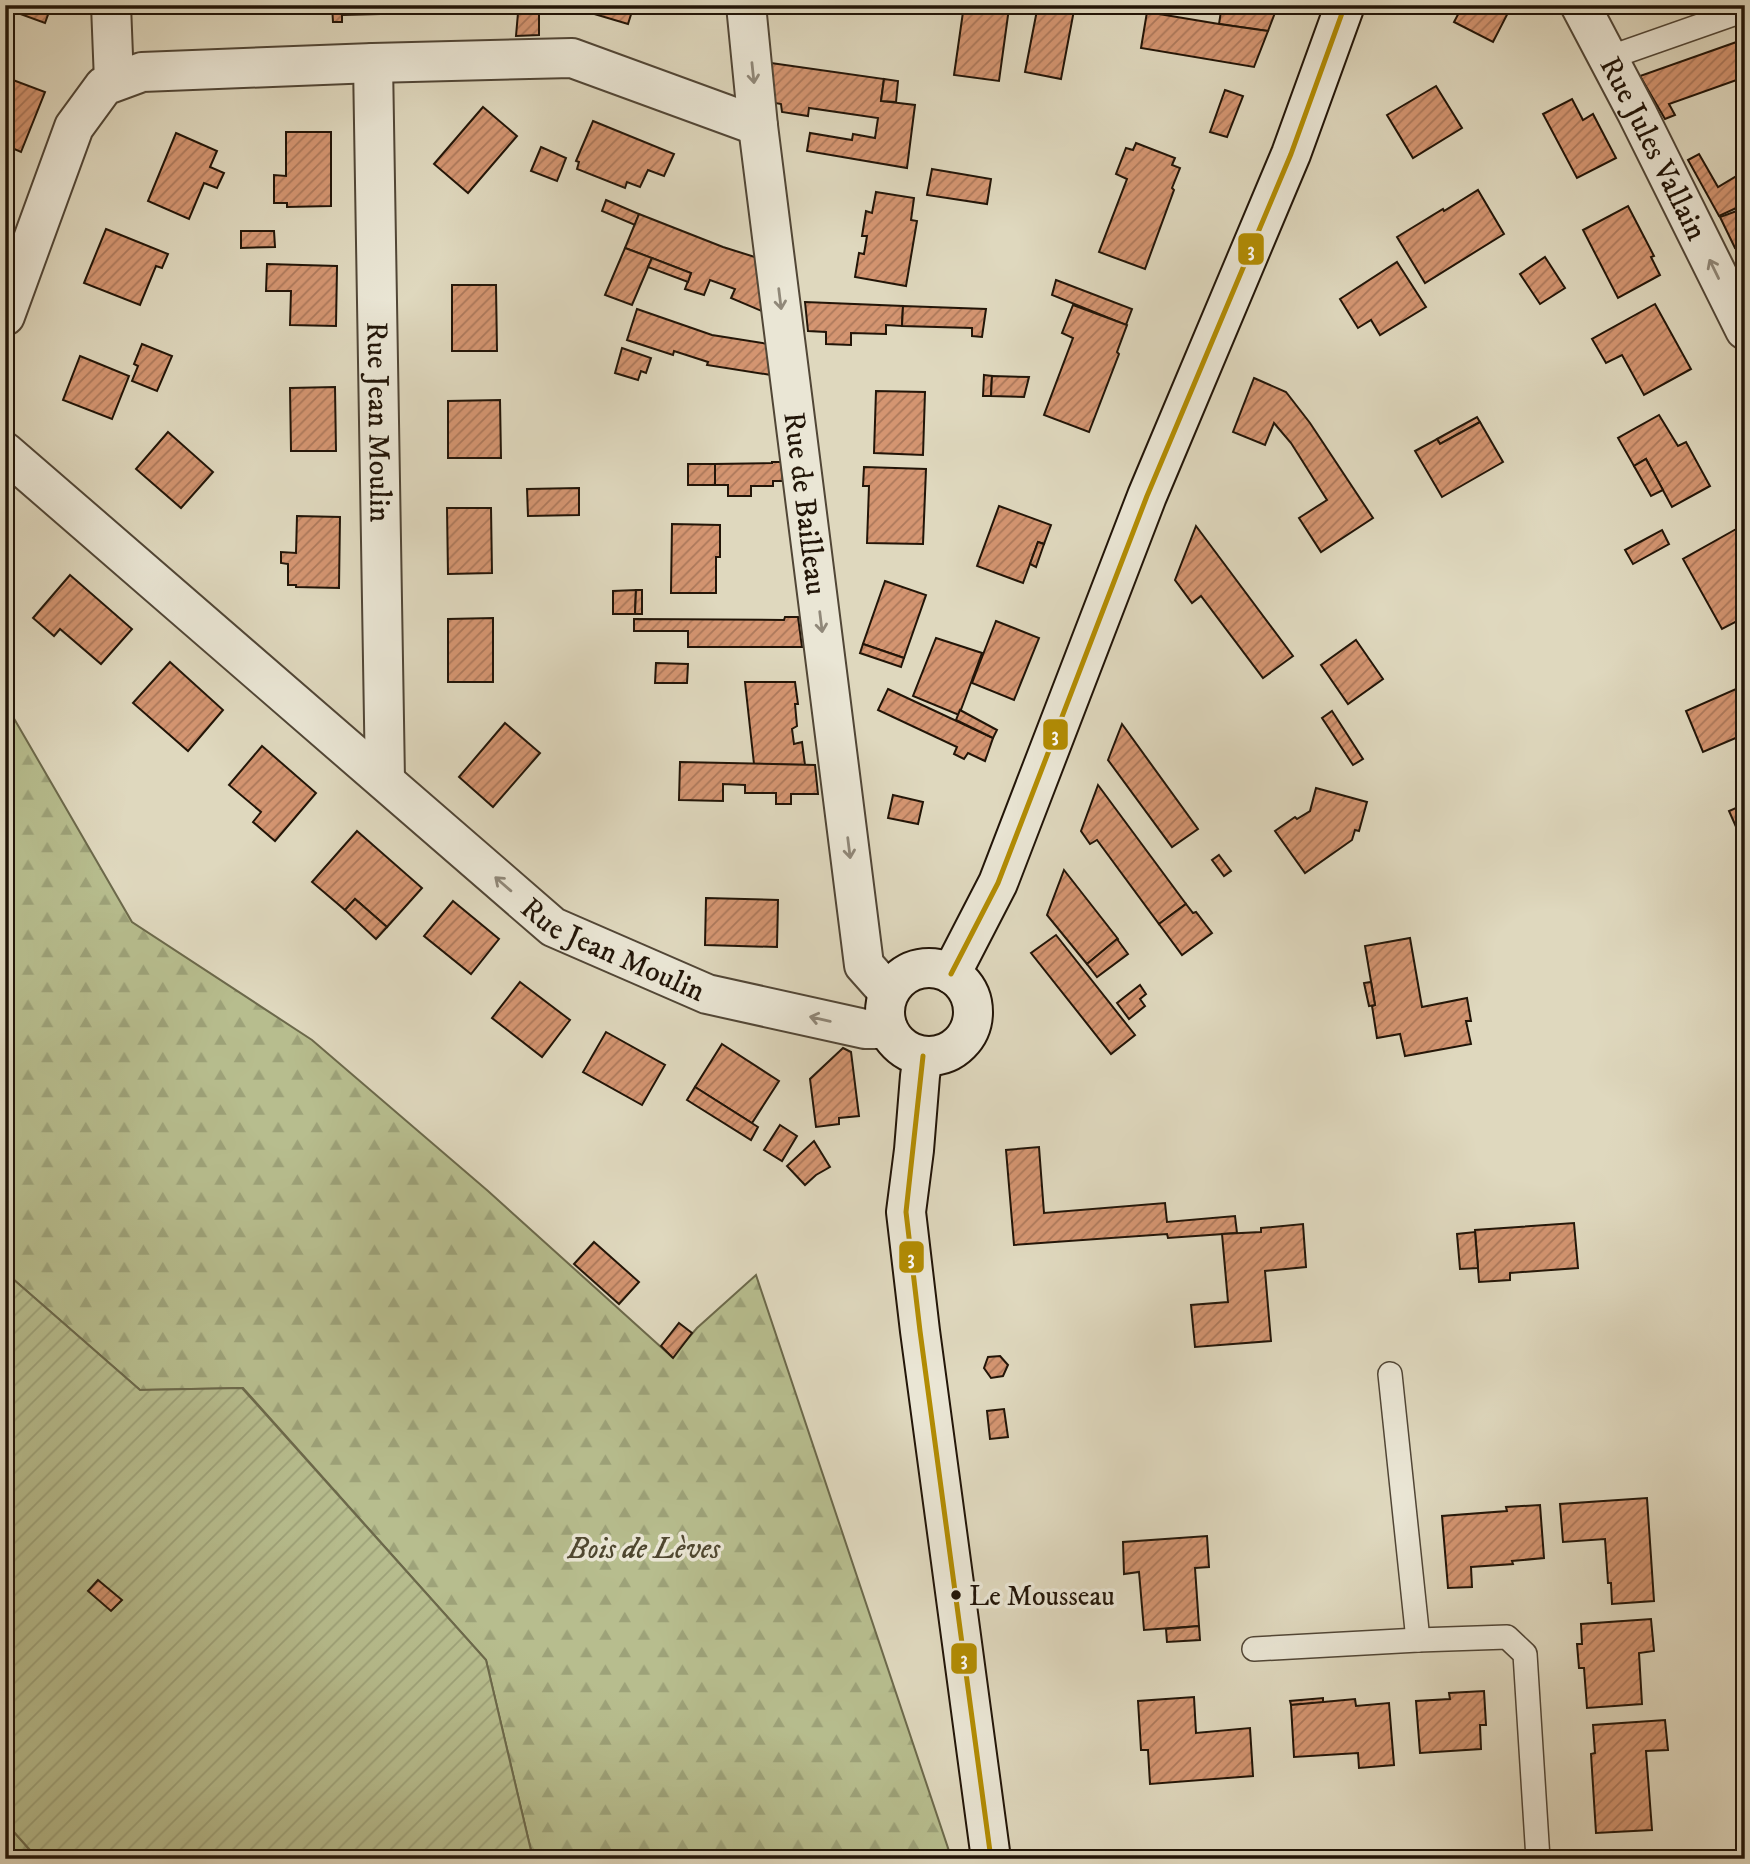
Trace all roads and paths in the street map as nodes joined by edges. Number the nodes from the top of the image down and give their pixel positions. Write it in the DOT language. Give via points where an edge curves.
graph roads {
  1 [pos="111,5"];
  2 [pos="746,5"];
  3 [pos="1345,5"];
  4 [pos="1580,5"];
  5 [pos="1745,10"];
  6 [pos="1608,58"];
  7 [pos="373,63"];
  8 [pos="114,81"];
  9 [pos="758,125"];
  10 [pos="5,316"];
  11 [pos="1745,330"];
  12 [pos="5,452"];
  13 [pos="385,780"];
  14 [pos="951,974"];
  15 [pos="888,1011"];
  16 [pos="923,1056"];
  17 [pos="1390,1374"];
  18 [pos="1418,1640"];
  19 [pos="1254,1648"];
  20 [pos="991,1859"];
  21 [pos="1538,1859"];
  1 -- 8 [label="street"];
  2 -- 9 [label="street, Rue de Bailleau, one-way"];
  3 -- 14 [label="street" via="1291,154 1147,496 998,883"];
  4 -- 6 [label="street, Rue Jules Vallain"];
  5 -- 6 [label="lane"];
  11 -- 6 [label="street, Rue Jules Vallain, one-way"];
  7 -- 8 [label="street" via="142,72"];
  7 -- 9 [label="street" via="572,58"];
  7 -- 13 [label="street, Rue Jean Moulin"];
  8 -- 10 [label="street" via="104,86 74,127"];
  9 -- 15 [label="street, Rue de Bailleau, one-way" via="864,965"];
  12 -- 13 [label="street, Rue Jean Moulin"];
  15 -- 13 [label="street, Rue Jean Moulin, one-way" via="865,1029 707,994 553,927"];
  14 -- 15 [label="street" via="938,968 909,972 897,980"];
  14 -- 16 [label="street" via="970,995 972,1023 957,1047 944,1055"];
  15 -- 16 [label="street" via="891,1036 901,1047"];
  16 -- 20 [label="street" via="906,1212"];
  17 -- 18 [label="lane"];
  18 -- 19 [label="lane"];
  18 -- 21 [label="lane" via="1507,1637 1525,1654"];
}
